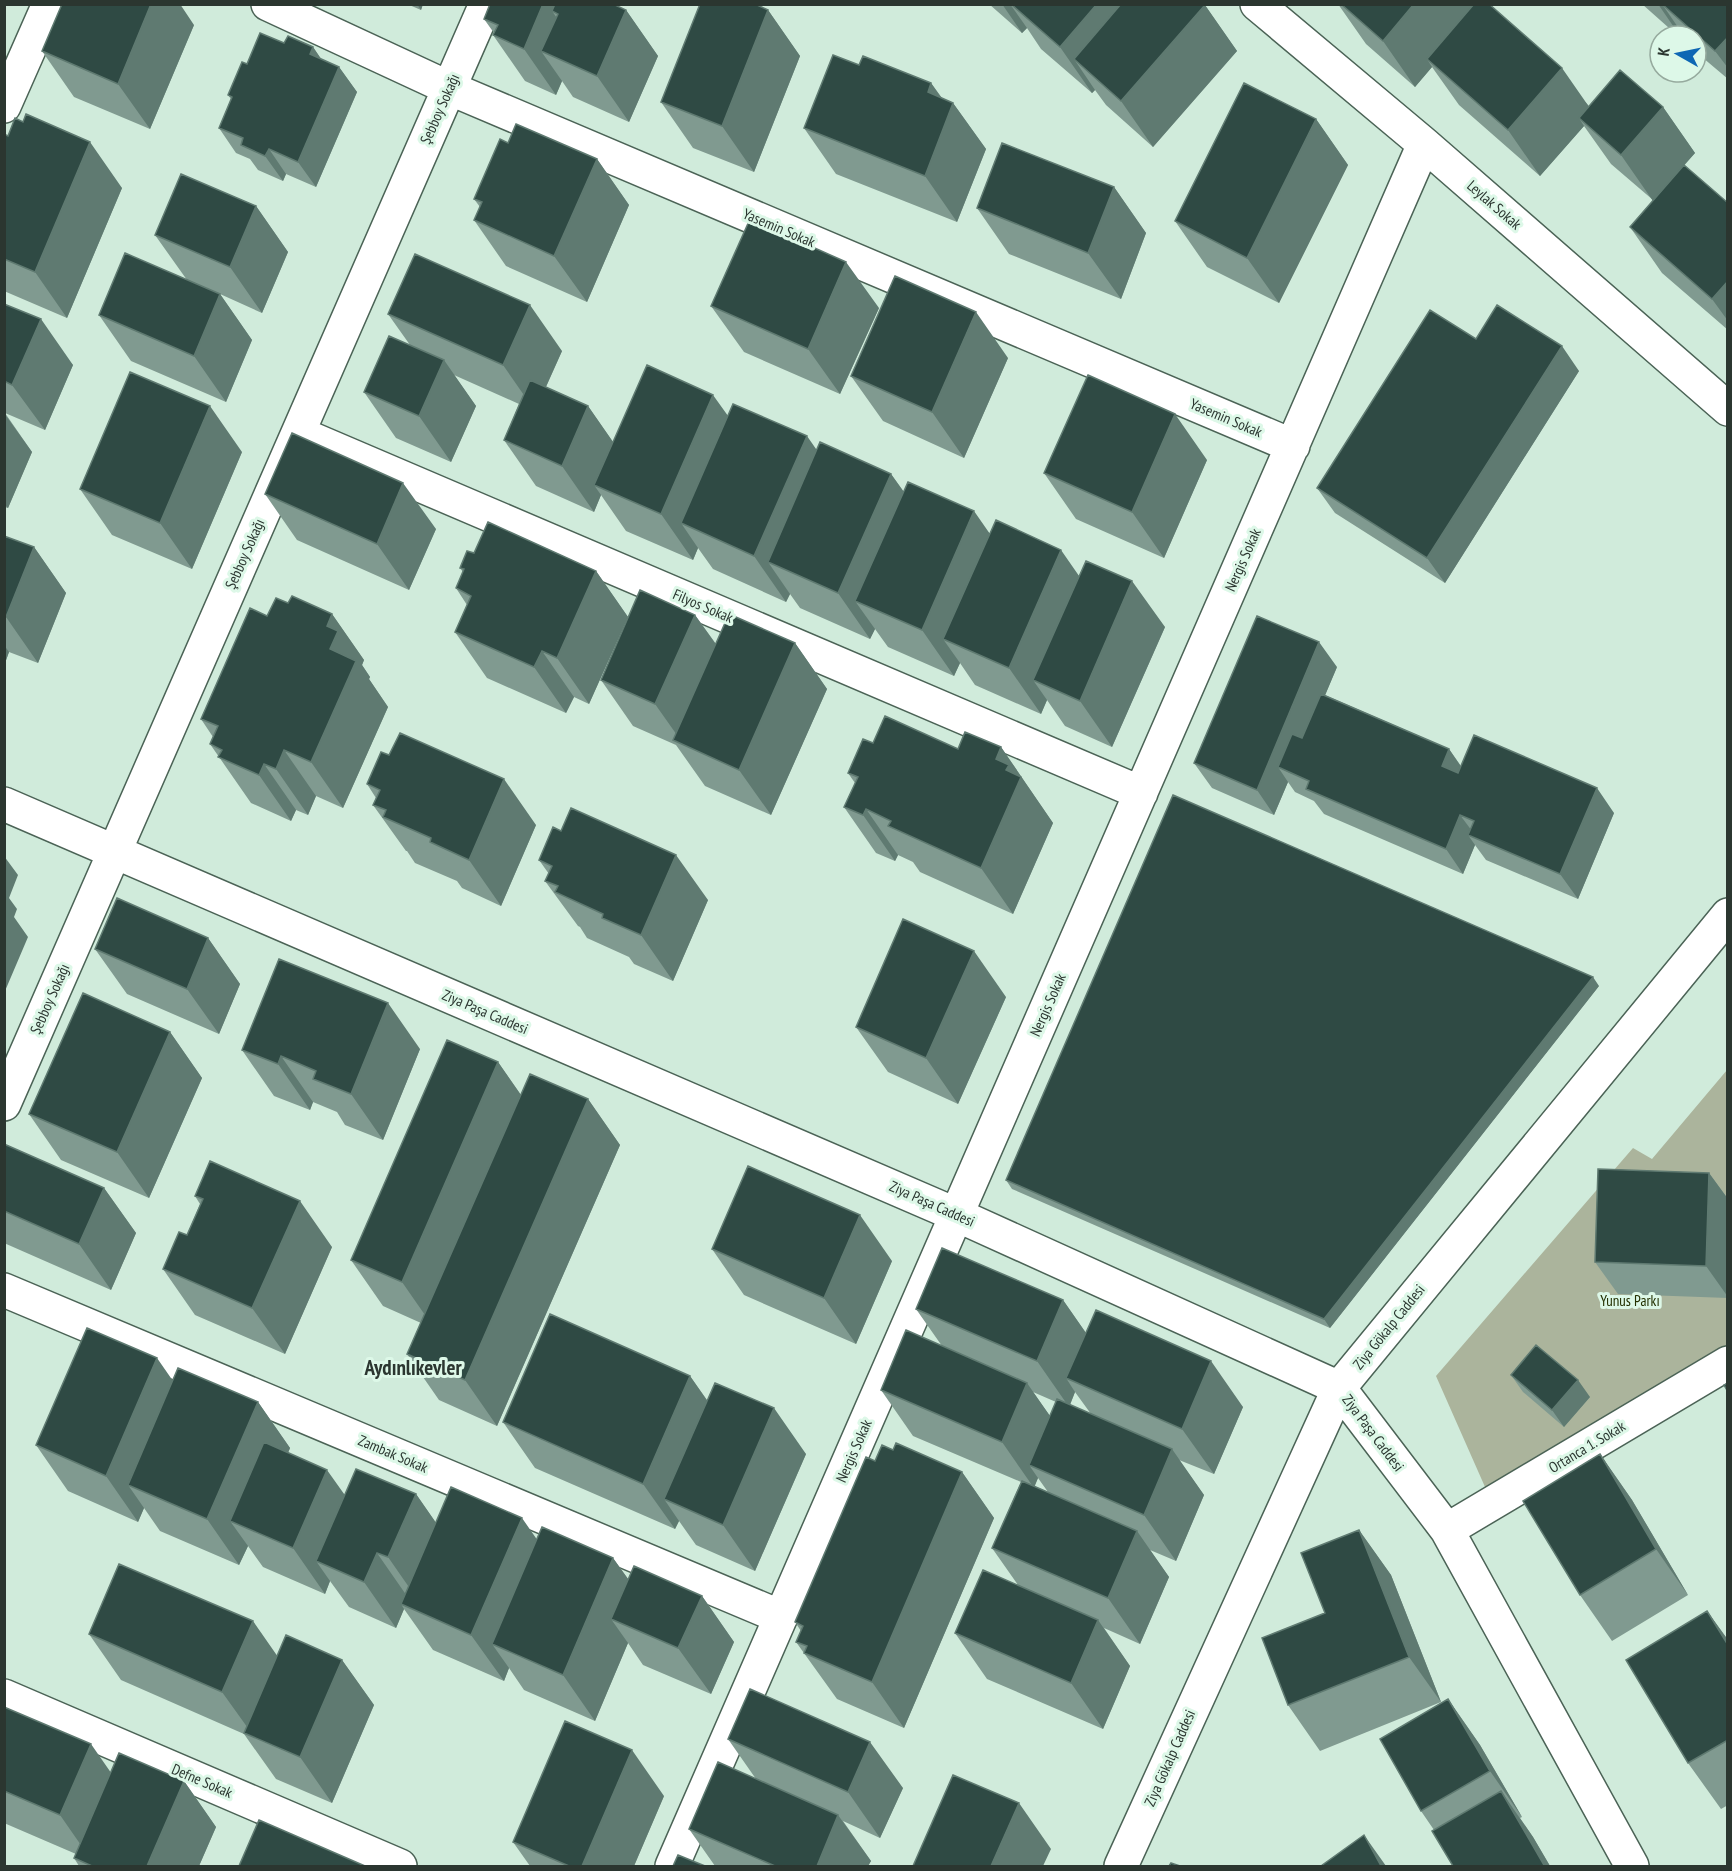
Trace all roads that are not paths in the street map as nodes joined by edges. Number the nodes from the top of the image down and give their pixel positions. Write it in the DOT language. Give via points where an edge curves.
graph roads {
  1 [pos="49,4"];
  2 [pos="268,4"];
  3 [pos="486,4"];
  4 [pos="1257,4"];
  5 [pos="449,88"];
  6 [pos="4,106"];
  7 [pos="1424,144"];
  8 [pos="1728,409"];
  9 [pos="298,433"];
  10 [pos="1293,446"];
  11 [pos="1141,794"];
  12 [pos="4,804"];
  13 [pos="114,853"];
  14 [pos="1728,915"];
  15 [pos="4,1104"];
  16 [pos="957,1215"];
  17 [pos="4,1290"];
  18 [pos="1728,1363"];
  19 [pos="1339,1388"];
  20 [pos="1447,1530"];
  21 [pos="781,1617"];
  22 [pos="4,1696"];
  23 [pos="400,1866"];
  24 [pos="672,1866"];
  25 [pos="1121,1866"];
  26 [pos="1632,1866"];
  1 -- 6 [label="street"];
  2 -- 5 [label="street, Yasemin Sokak"];
  3 -- 5 [label="street, Şebboy Sokağı"];
  4 -- 7 [label="street, Leylak Sokak"];
  5 -- 9 [label="street, Şebboy Sokağı"];
  5 -- 10 [label="street, Yasemin Sokak"];
  7 -- 8 [label="street, Leylak Sokak"];
  7 -- 10 [label="street, Nergis Sokak"];
  9 -- 11 [label="street, Filyos Sokak"];
  9 -- 13 [label="street, Şebboy Sokağı"];
  10 -- 11 [label="street, Nergis Sokak"];
  11 -- 16 [label="street, Nergis Sokak"];
  12 -- 13 [label="street, Ziya Paşa Caddesi"];
  13 -- 15 [label="street, Şebboy Sokağı"];
  13 -- 16 [label="street, Ziya Paşa Caddesi"];
  14 -- 19 [label="street, Ziya Gökalp Caddesi"];
  16 -- 19 [label="street, Ziya Paşa Caddesi"];
  16 -- 21 [label="street, Nergis Sokak"];
  17 -- 21 [label="street, Zambak Sokak"];
  18 -- 20 [label="street, Ortanca 1. Sokak"];
  19 -- 20 [label="street, Ziya Paşa Caddesi"];
  19 -- 25 [label="street, Ziya Gökalp Caddesi"];
  20 -- 26 [label="street, Ziya Paşa Caddesi"];
  21 -- 24 [label="street, Nergis Sokak"];
  22 -- 23 [label="street, Defne Sokak"];
}
